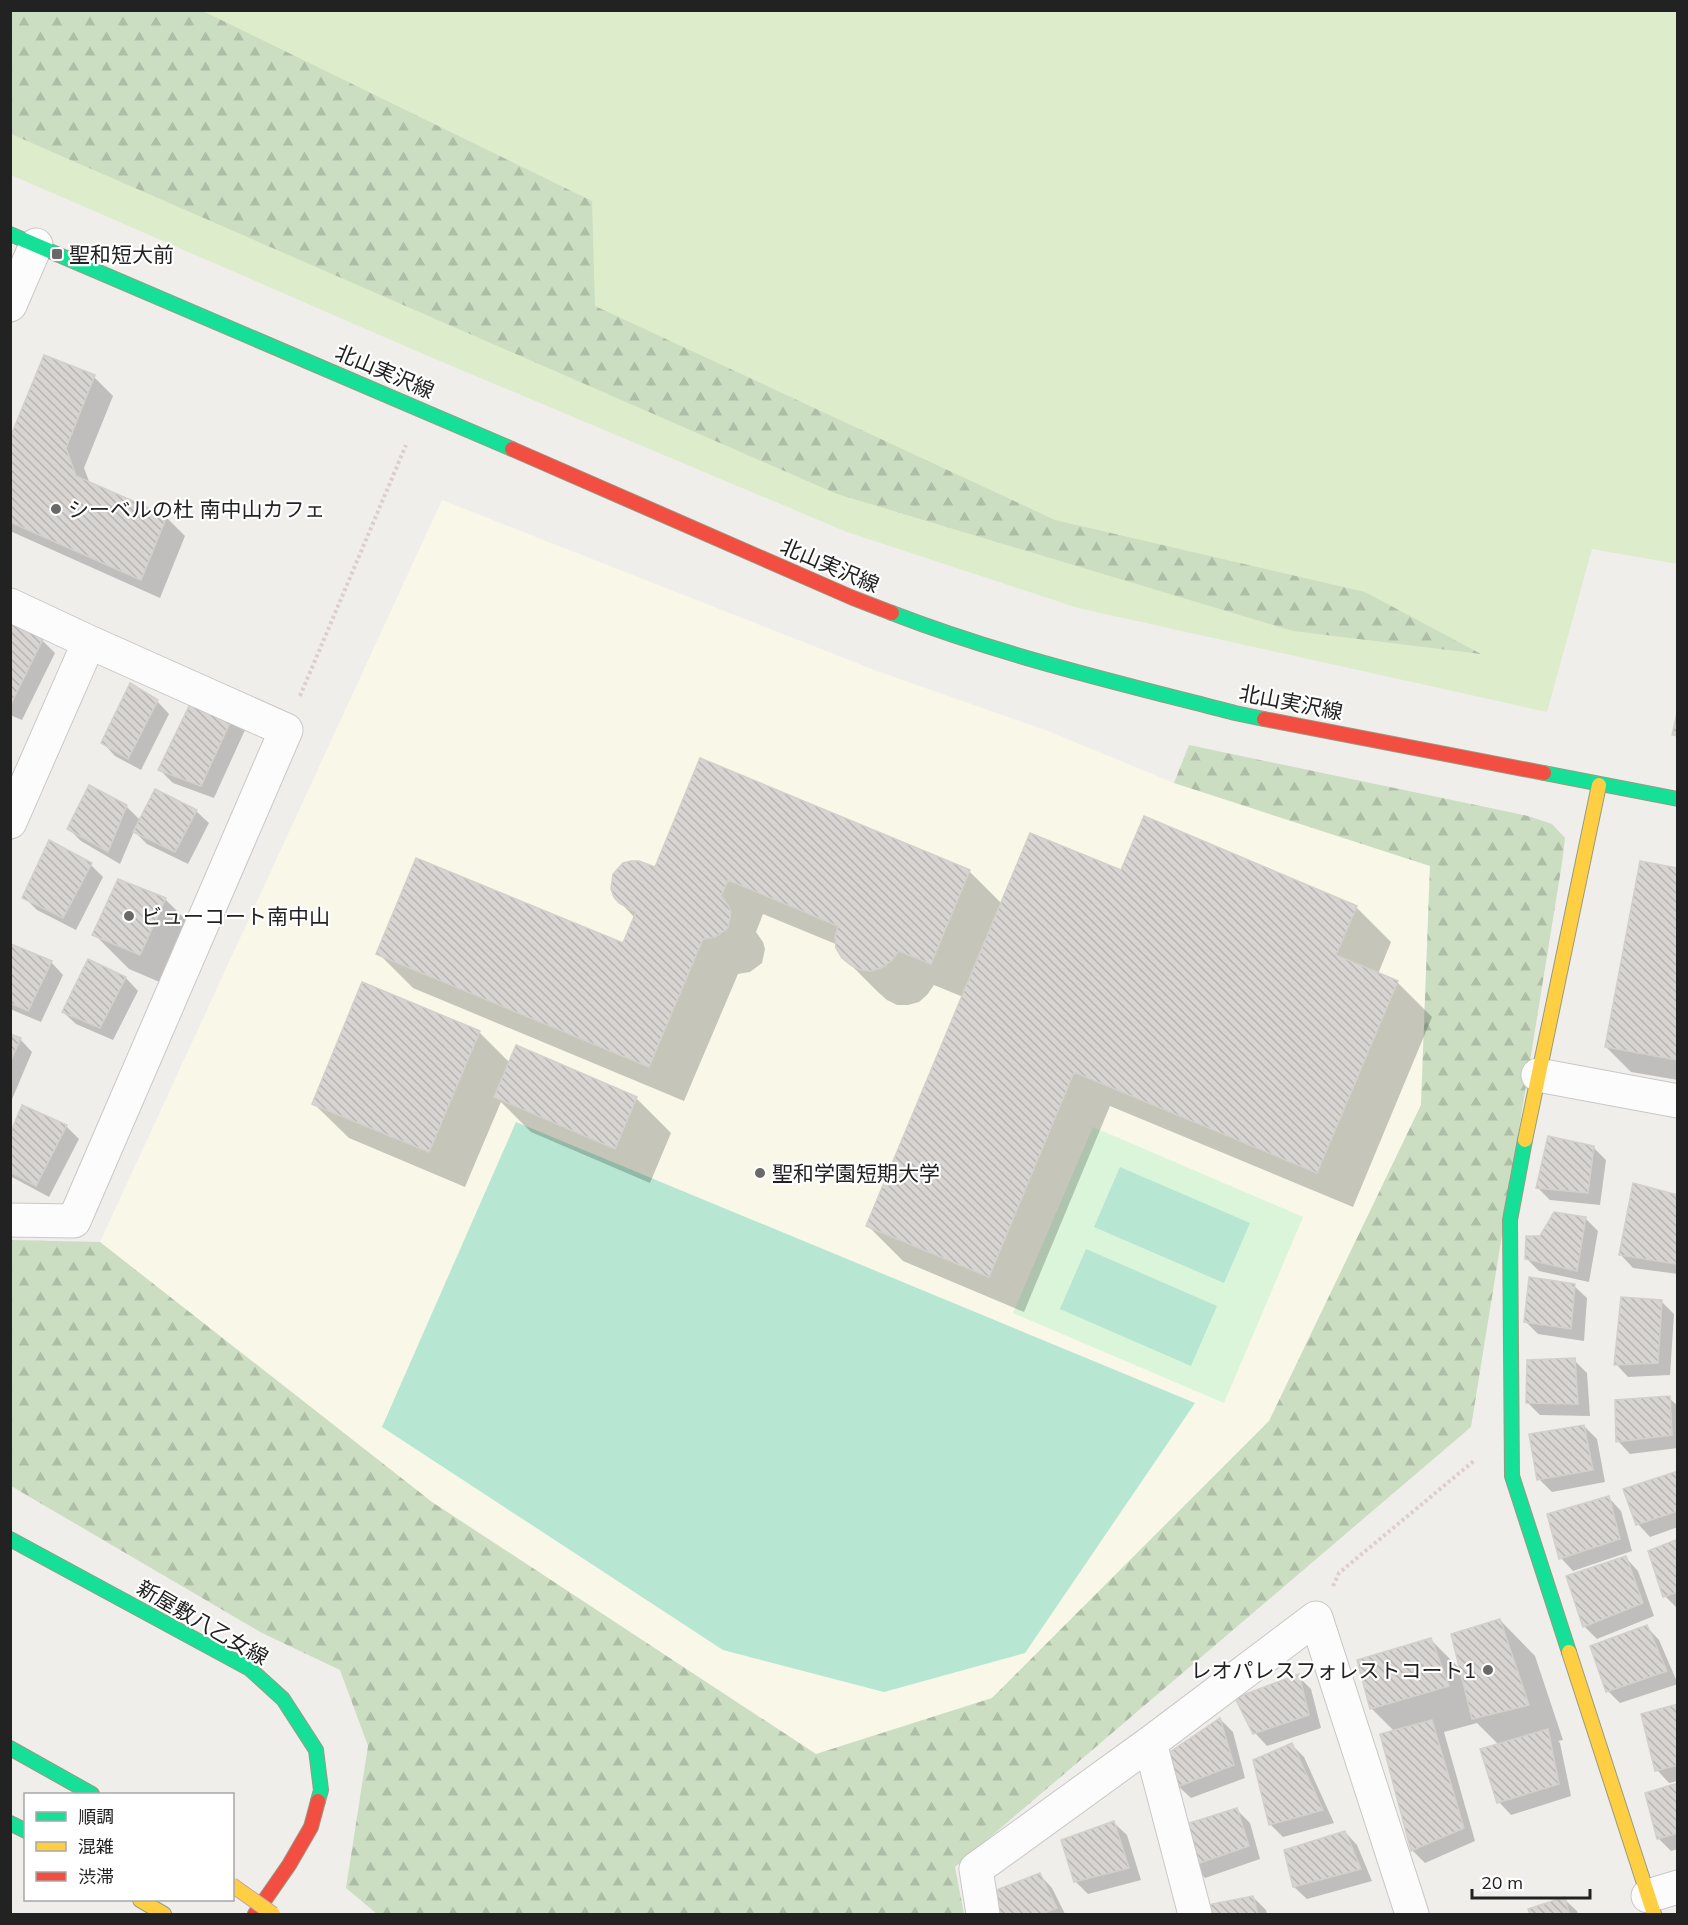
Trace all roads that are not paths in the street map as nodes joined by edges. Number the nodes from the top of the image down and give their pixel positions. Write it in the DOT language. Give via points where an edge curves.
graph roads {
  1 [pos="23,240"];
  2 [pos="10,305"];
  3 [pos="10,605"];
  4 [pos="89,642"];
  5 [pos="1599,785"];
  6 [pos="1677,799"];
  7 [pos="10,822"];
  8 [pos="1538,1075"];
  9 [pos="1677,1101"];
  10 [pos="10,1220"];
  11 [pos="10,1539"];
  12 [pos="1150,1743"];
  13 [pos="10,1748"];
  14 [pos="90,1793"];
  15 [pos="10,1823"];
  16 [pos="24,1830"];
  17 [pos="234,1887"];
  18 [pos="1660,1899"];
  19 [pos="143,1901"];
  20 [pos="163,1914"];
  21 [pos="255,1914"];
  22 [pos="273,1914"];
  23 [pos="983,1914"];
  24 [pos="1195,1914"];
  25 [pos="1412,1914"];
  1 -- 2 [label="street"];
  1 -- 5 [label="main road, 北山実沢線" via="853,598 931,628 1040,663 1236,713"];
  3 -- 4 [label="street"];
  4 -- 7 [label="street"];
  4 -- 10 [label="street" via="286,730 74,1221"];
  5 -- 6 [label="main road, 北山実沢線"];
  5 -- 8 [label="main road"];
  8 -- 9 [label="street"];
  8 -- 18 [label="main road" via="1510,1220 1512,1476"];
  11 -- 21 [label="main road, 新屋敷八乙女線" via="250,1669 283,1699 316,1750 321,1790 311,1827"];
  12 -- 23 [label="street" via="976,1869"];
  12 -- 24 [label="street"];
  12 -- 25 [label="street" via="1316,1618"];
  13 -- 14 [label="main road"];
  15 -- 16 [label="main road"];
  17 -- 22 [label="main road, bridge"];
  19 -- 20 [label="main road"];
}
